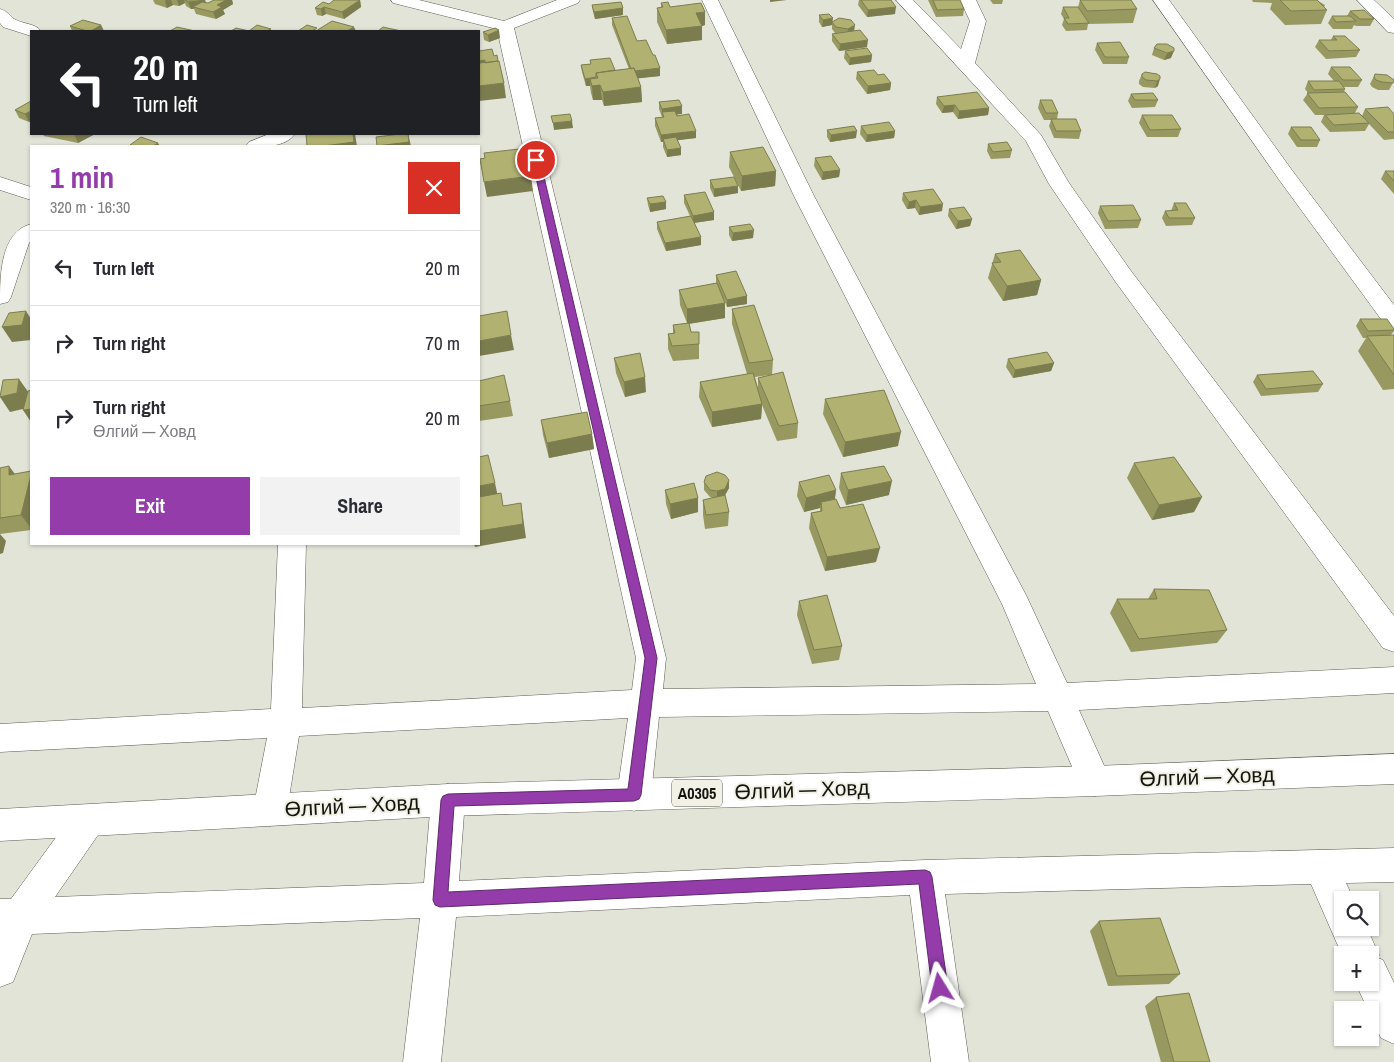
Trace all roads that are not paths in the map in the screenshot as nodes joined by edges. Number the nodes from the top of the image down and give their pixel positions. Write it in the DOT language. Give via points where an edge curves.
graph roads {
  1 [pos="399,0"];
  2 [pos="572,0"];
  3 [pos="710,0"];
  4 [pos="904,0"];
  5 [pos="968,0"];
  6 [pos="1161,0"];
  7 [pos="1365,0"];
  8 [pos="0,14"];
  9 [pos="505,26"];
  10 [pos="1394,28"];
  11 [pos="30,30"];
  12 [pos="966,64"];
  13 [pos="283,135"];
  14 [pos="258,145"];
  15 [pos="0,183"];
  16 [pos="30,194"];
  17 [pos="30,231"];
  18 [pos="0,297"];
  19 [pos="1394,321"];
  20 [pos="292,545"];
  21 [pos="1394,639"];
  22 [pos="1394,680"];
  23 [pos="1058,697"];
  24 [pos="646,703"];
  25 [pos="286,722"];
  26 [pos="0,738"];
  27 [pos="1394,769"];
  28 [pos="1095,782"];
  29 [pos="634,795"];
  30 [pos="448,800"];
  31 [pos="270,810"];
  32 [pos="88,821"];
  33 [pos="0,824"];
  34 [pos="1394,865"];
  35 [pos="1321,868"];
  36 [pos="925,877"];
  37 [pos="1334,896"];
  38 [pos="440,900"];
  39 [pos="10,917"];
  40 [pos="0,969"];
  41 [pos="1378,991"];
  42 [pos="1394,1025"];
  43 [pos="422,1062"];
  44 [pos="950,1062"];
  1 -- 9 [label="main road"];
  2 -- 9 [label="main road"];
  3 -- 23 [label="main road" via="804,196 1016,603"];
  4 -- 12 [label="main road"];
  5 -- 12 [label="main road" via="978,20"];
  6 -- 19 [label="main road"];
  7 -- 10 [label="main road"];
  8 -- 11 [label="main road" via="9,23"];
  9 -- 24 [label="main road" via="651,658"];
  12 -- 21 [label="main road" via="1034,139 1059,184 1123,276"];
  13 -- 14 [label="main road"];
  15 -- 16 [label="main road"];
  17 -- 18 [label="main road" via="19,240"];
  20 -- 25 [label="main road"];
  22 -- 23 [label="main road"];
  23 -- 24 [label="main road"];
  23 -- 28 [label="main road"];
  24 -- 25 [label="main road"];
  24 -- 29 [label="main road"];
  25 -- 26 [label="main road"];
  25 -- 31 [label="main road"];
  27 -- 28 [label="main road, Өлгий — Ховд / A0305"];
  28 -- 29 [label="main road, Өлгий — Ховд / A0305"];
  29 -- 30 [label="main road, Өлгий — Ховд / A0305"];
  30 -- 31 [label="main road, Өлгий — Ховд / A0305"];
  30 -- 38 [label="main road"];
  31 -- 32 [label="main road, Өлгий — Ховд / A0305"];
  32 -- 33 [label="main road, Өлгий — Ховд / A0305"];
  32 -- 39 [label="main road"];
  34 -- 35 [label="main road"];
  35 -- 36 [label="main road"];
  35 -- 37 [label="main road"];
  36 -- 38 [label="main road"];
  36 -- 44 [label="main road"];
  38 -- 39 [label="main road"];
  38 -- 43 [label="main road"];
  39 -- 40 [label="main road"];
  41 -- 42 [label="main road"];
}
